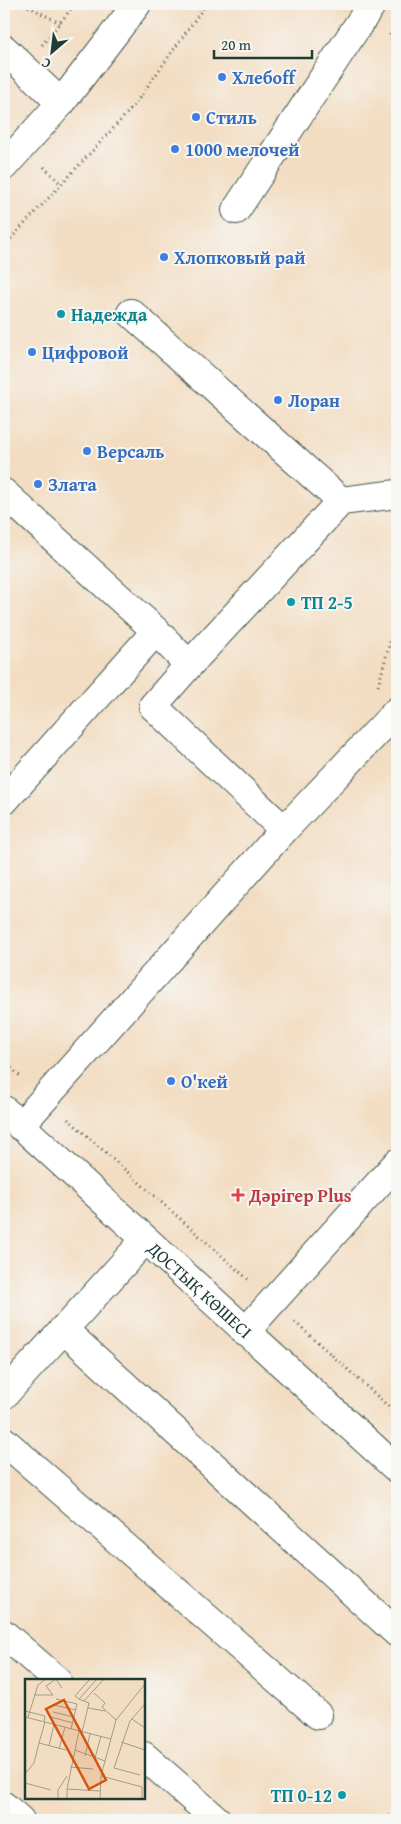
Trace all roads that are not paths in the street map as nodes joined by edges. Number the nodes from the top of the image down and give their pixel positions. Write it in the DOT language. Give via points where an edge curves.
graph roads {
  1 [pos="137,4"];
  2 [pos="372,4"];
  3 [pos="4,49"];
  4 [pos="60,103"];
  5 [pos="4,166"];
  6 [pos="236,210"];
  7 [pos="131,313"];
  8 [pos="4,493"];
  9 [pos="397,494"];
  10 [pos="340,502"];
  11 [pos="156,631"];
  12 [pos="189,665"];
  13 [pos="397,711"];
  14 [pos="4,801"];
  15 [pos="284,830"];
  16 [pos="12,1118"];
  17 [pos="397,1163"];
  18 [pos="145,1240"];
  19 [pos="63,1329"];
  20 [pos="245,1332"];
  21 [pos="4,1395"];
  22 [pos="4,1441"];
  23 [pos="397,1469"];
  24 [pos="397,1633"];
  25 [pos="4,1634"];
  26 [pos="56,1679"];
  27 [pos="318,1715"];
  28 [pos="145,1757"];
  29 [pos="4,1806"];
  30 [pos="20,1820"];
  31 [pos="217,1820"];
  1 -- 4 [label="street"];
  2 -- 6 [label="street"];
  3 -- 4 [label="street"];
  4 -- 5 [label="street"];
  7 -- 10 [label="street"];
  8 -- 11 [label="street"];
  9 -- 10 [label="street"];
  10 -- 12 [label="street"];
  11 -- 12 [label="street"];
  11 -- 14 [label="street"];
  12 -- 15 [label="street" via="152,706"];
  13 -- 15 [label="street"];
  15 -- 16 [label="street" via="45,1098"];
  16 -- 18 [label="street, ДОСТЫҚ КӨШЕСІ"];
  17 -- 20 [label="street"];
  18 -- 19 [label="street"];
  18 -- 20 [label="street, ДОСТЫҚ КӨШЕСІ"];
  19 -- 21 [label="street"];
  19 -- 24 [label="street"];
  20 -- 23 [label="street, ДОСТЫҚ КӨШЕСІ"];
  22 -- 27 [label="street"];
  25 -- 26 [label="street"];
  28 -- 31 [label="street"];
  29 -- 30 [label="street"];
}
